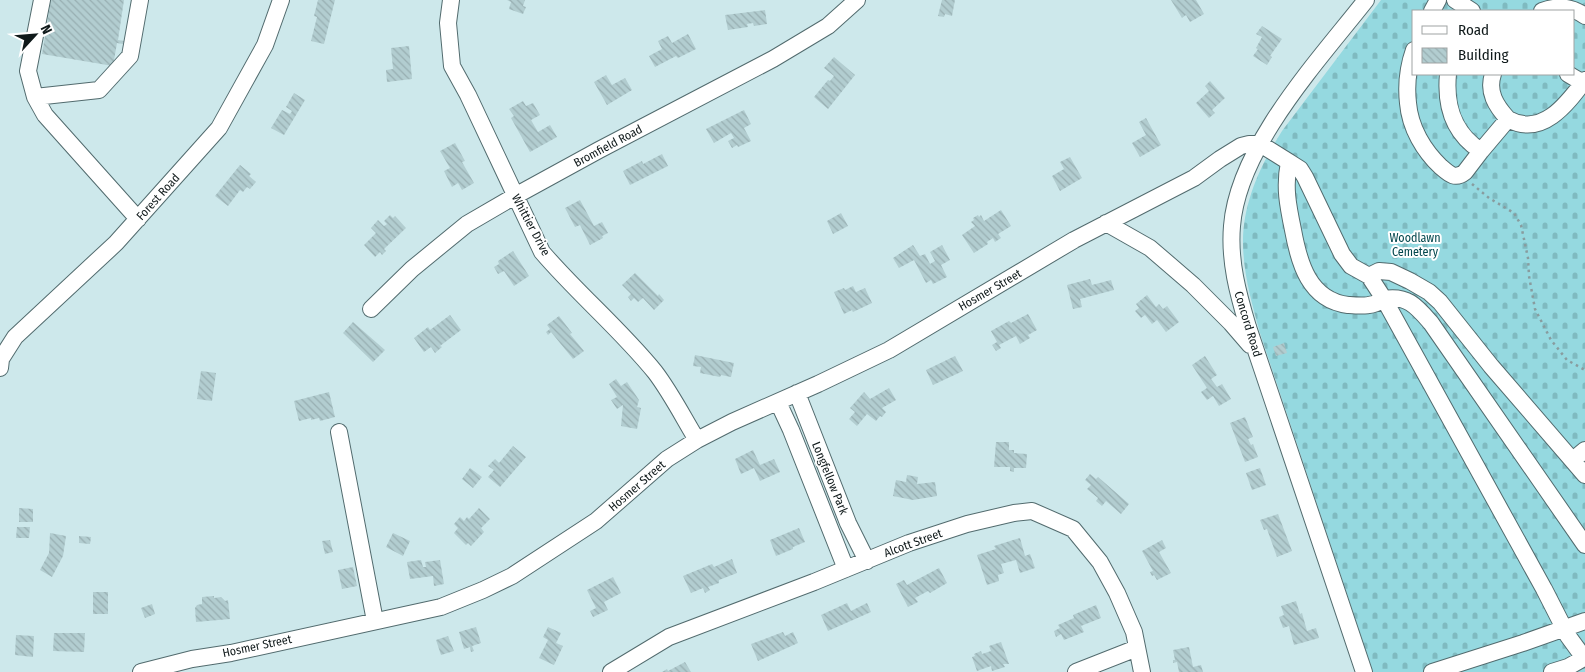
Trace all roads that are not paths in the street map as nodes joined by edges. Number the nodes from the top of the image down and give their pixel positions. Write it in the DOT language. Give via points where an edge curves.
graph roads {
  1 [pos="42,0"];
  2 [pos="140,0"];
  3 [pos="281,0"];
  4 [pos="451,0"];
  5 [pos="856,0"];
  6 [pos="1366,0"];
  7 [pos="1455,0"];
  8 [pos="1470,10"];
  9 [pos="1545,10"];
  10 [pos="1573,10"];
  11 [pos="1412,56"];
  12 [pos="1448,75"];
  13 [pos="1493,75"];
  14 [pos="1570,75"];
  15 [pos="1584,82"];
  16 [pos="35,97"];
  17 [pos="1508,118"];
  18 [pos="1260,144"];
  19 [pos="1481,151"];
  20 [pos="1289,162"];
  21 [pos="515,196"];
  22 [pos="138,219"];
  23 [pos="1106,223"];
  24 [pos="1369,276"];
  25 [pos="1384,299"];
  26 [pos="371,309"];
  27 [pos="1256,351"];
  28 [pos="0,368"];
  29 [pos="797,393"];
  30 [pos="778,402"];
  31 [pos="340,432"];
  32 [pos="697,440"];
  33 [pos="1579,455"];
  34 [pos="1585,475"];
  35 [pos="1585,545"];
  36 [pos="867,561"];
  37 [pos="846,569"];
  38 [pos="375,621"];
  39 [pos="1585,621"];
  40 [pos="1564,628"];
  41 [pos="1137,648"];
  42 [pos="1585,659"];
  43 [pos="141,672"];
  44 [pos="611,672"];
  45 [pos="1076,672"];
  46 [pos="1142,672"];
  47 [pos="1364,672"];
  48 [pos="1432,672"];
  49 [pos="1552,672"];
  1 -- 16 [label="street" via="28,71"];
  2 -- 16 [label="street" via="130,56 99,90"];
  3 -- 22 [label="street, Forest Road" via="265,45 219,128"];
  4 -- 21 [label="street, Whittier Drive" via="448,23 452,66"];
  5 -- 21 [label="street, Bromfield Road" via="828,26 773,59"];
  6 -- 18 [label="street, Concord Road" via="1288,100"];
  7 -- 8 [label="street"];
  9 -- 10 [label="street" via="1562,6"];
  11 -- 19 [label="street" via="1407,85 1408,105 1413,124 1431,158 1449,174 1461,175"];
  12 -- 19 [label="street" via="1447,100 1454,119 1464,137"];
  13 -- 17 [label="street" via="1494,99"];
  14 -- 15 [label="street"];
  15 -- 17 [label="street" via="1562,109 1548,119 1520,124"];
  16 -- 22 [label="street" via="45,115"];
  17 -- 19 [label="street"];
  18 -- 20 [label="street"];
  18 -- 23 [label="street, Hosmer Street" via="1245,144 1194,178"];
  18 -- 27 [label="street, Concord Road" via="1238,195 1232,241 1238,292"];
  20 -- 24 [label="street" via="1300,169 1346,260"];
  20 -- 25 [label="street" via="1288,206 1301,266 1311,284 1328,298 1343,304 1363,306"];
  21 -- 26 [label="street, Bromfield Road" via="467,224 438,246"];
  21 -- 32 [label="street, Whittier Drive" via="542,252 654,371"];
  22 -- 28 [label="street, Forest Road" via="15,337 1,359"];
  23 -- 27 [label="street" via="1150,248 1193,284"];
  23 -- 29 [label="street, Hosmer Street" via="889,350"];
  24 -- 25 [label="street"];
  24 -- 33 [label="street" via="1379,271 1391,272 1429,292 1491,366"];
  25 -- 35 [label="street" via="1404,299 1417,307 1431,323"];
  25 -- 40 [label="street"];
  27 -- 47 [label="street, Concord Road"];
  29 -- 30 [label="street, Hosmer Street"];
  29 -- 36 [label="street, Longfellow Park" via="848,523"];
  30 -- 32 [label="street, Hosmer Street"];
  30 -- 37 [label="street, Longfellow Park"];
  31 -- 38 [label="street"];
  32 -- 38 [label="street, Hosmer Street" via="667,460 596,521 512,576 441,607"];
  33 -- 34 [label="street"];
  36 -- 37 [label="street, Alcott Street"];
  36 -- 41 [label="street, Alcott Street" via="967,524 1032,512 1073,528 1100,562 1117,592 1134,632"];
  37 -- 44 [label="street, Alcott Street" via="669,637"];
  38 -- 43 [label="street, Hosmer Street"];
  39 -- 40 [label="street"];
  40 -- 42 [label="street"];
  40 -- 48 [label="street"];
  41 -- 45 [label="street"];
  41 -- 46 [label="street, Alcott Street"];
  42 -- 49 [label="street"];
}
